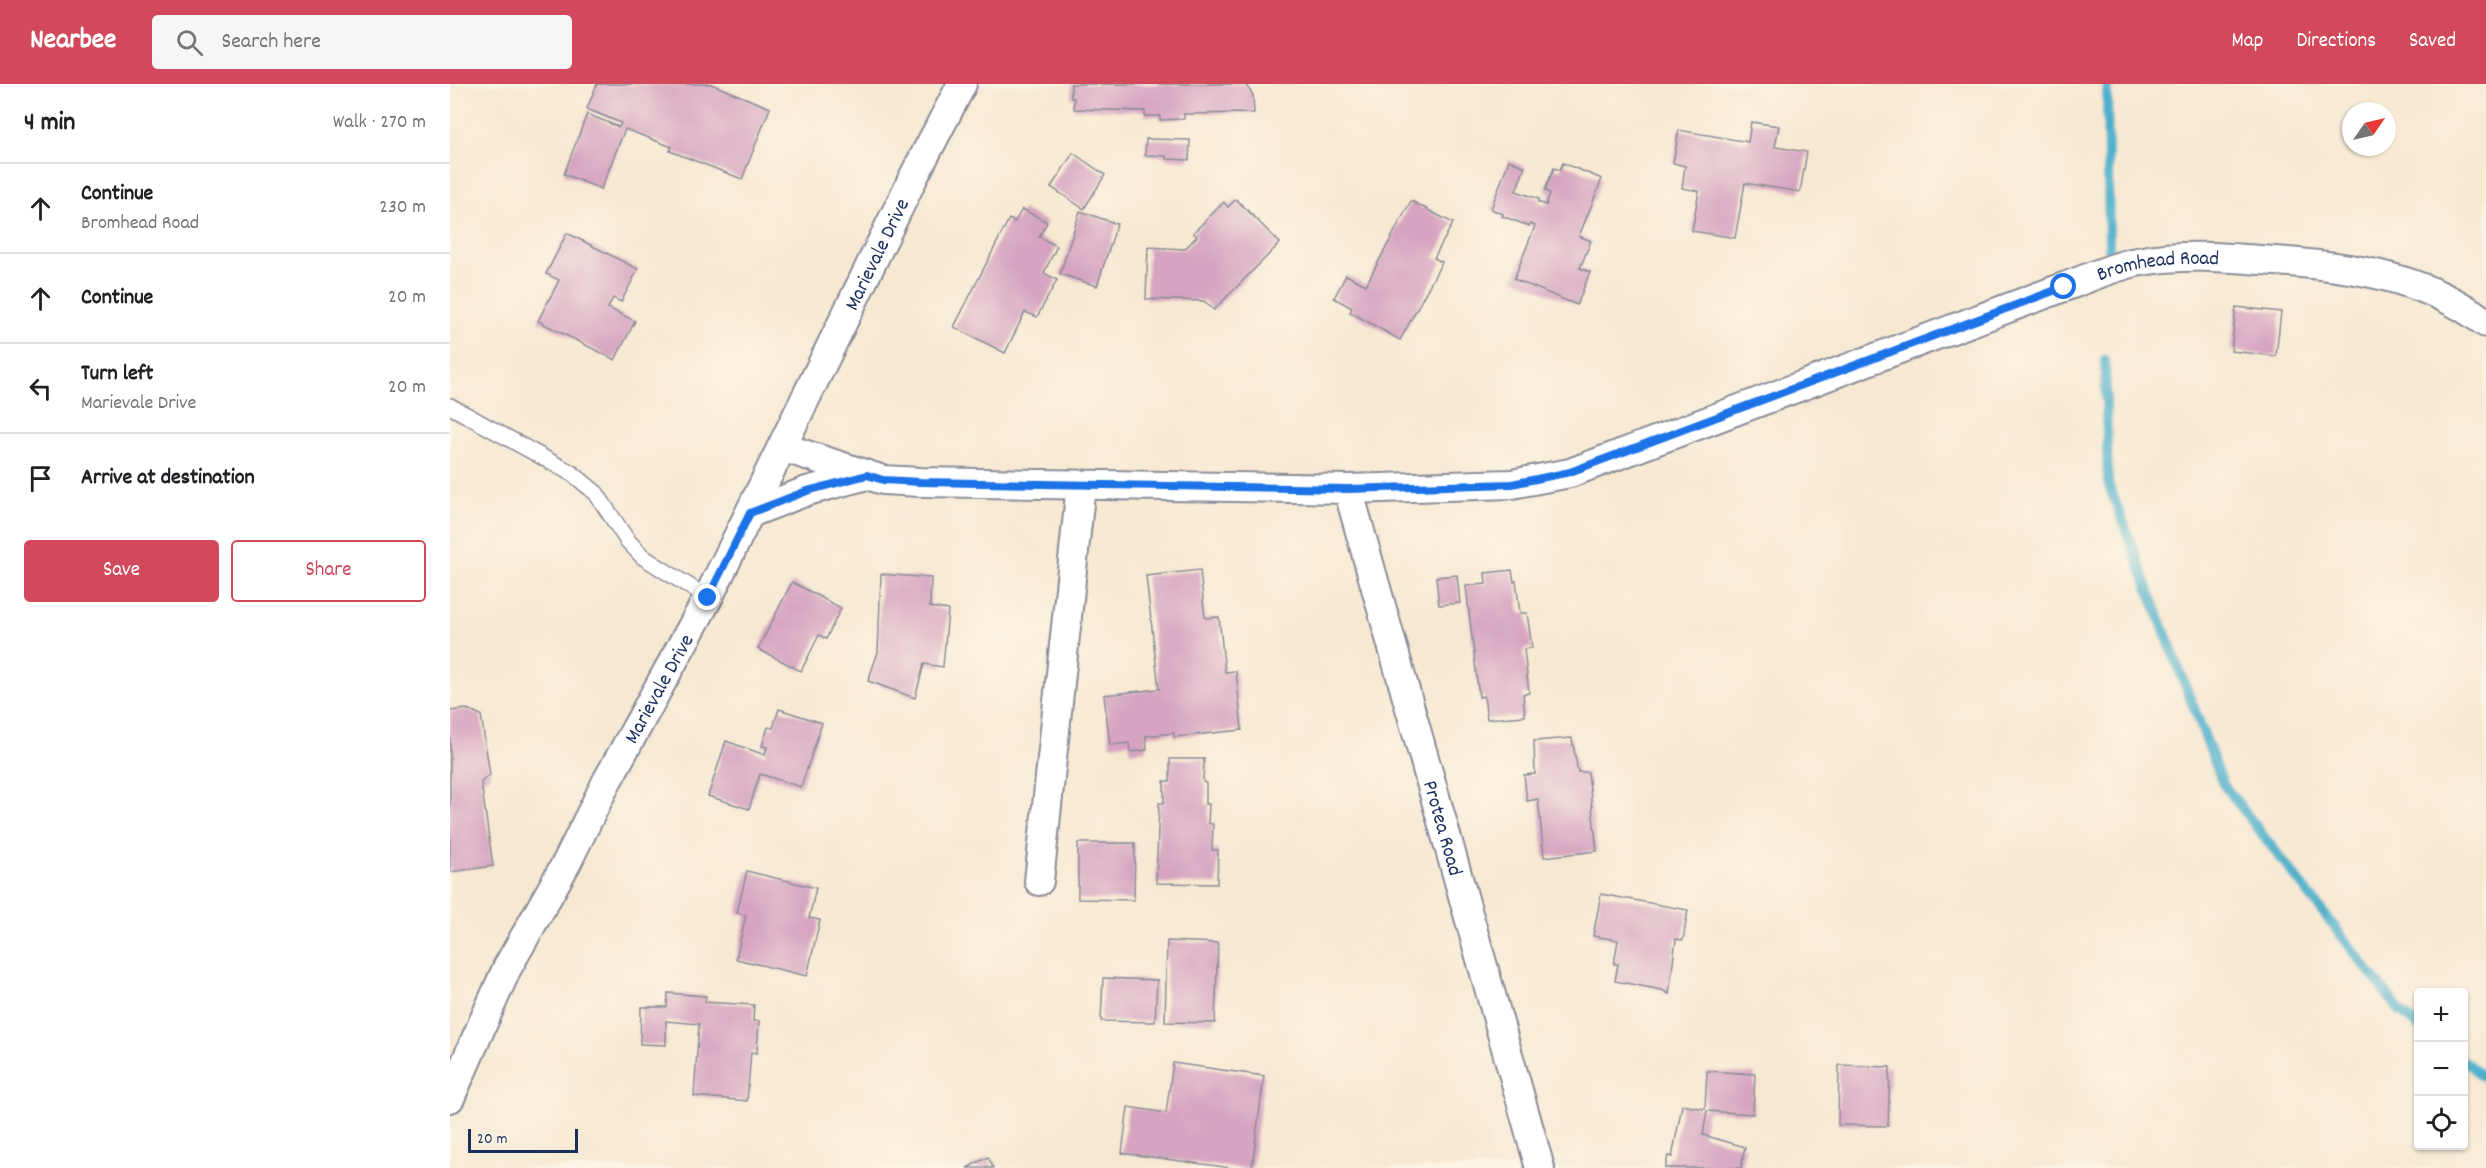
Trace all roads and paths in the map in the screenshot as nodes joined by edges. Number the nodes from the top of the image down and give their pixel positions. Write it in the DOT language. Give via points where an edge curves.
graph roads {
  1 [pos="962,84"];
  2 [pos="2486,323"];
  3 [pos="450,406"];
  4 [pos="782,447"];
  5 [pos="867,475"];
  6 [pos="1081,485"];
  7 [pos="1348,489"];
  8 [pos="750,513"];
  9 [pos="708,598"];
  10 [pos="1039,881"];
  11 [pos="450,1098"];
  12 [pos="1540,1168"];
  1 -- 4 [label="street, Marievale Drive"];
  2 -- 7 [label="street, Bromhead Road" via="2463,305 2414,284 2336,265 2194,255 2140,261 1570,472 1512,484"];
  3 -- 9 [label="lane" via="573,474 596,493 643,557"];
  4 -- 5 [label="street, Bromhead Road"];
  4 -- 8 [label="street, Marievale Drive"];
  5 -- 6 [label="street, Bromhead Road" via="921,482"];
  5 -- 8 [label="street" via="807,491"];
  6 -- 7 [label="street, Bromhead Road"];
  6 -- 10 [label="street"];
  7 -- 12 [label="street, Protea Road"];
  8 -- 9 [label="street, Marievale Drive"];
  9 -- 11 [label="street, Marievale Drive" via="507,968"];
}
